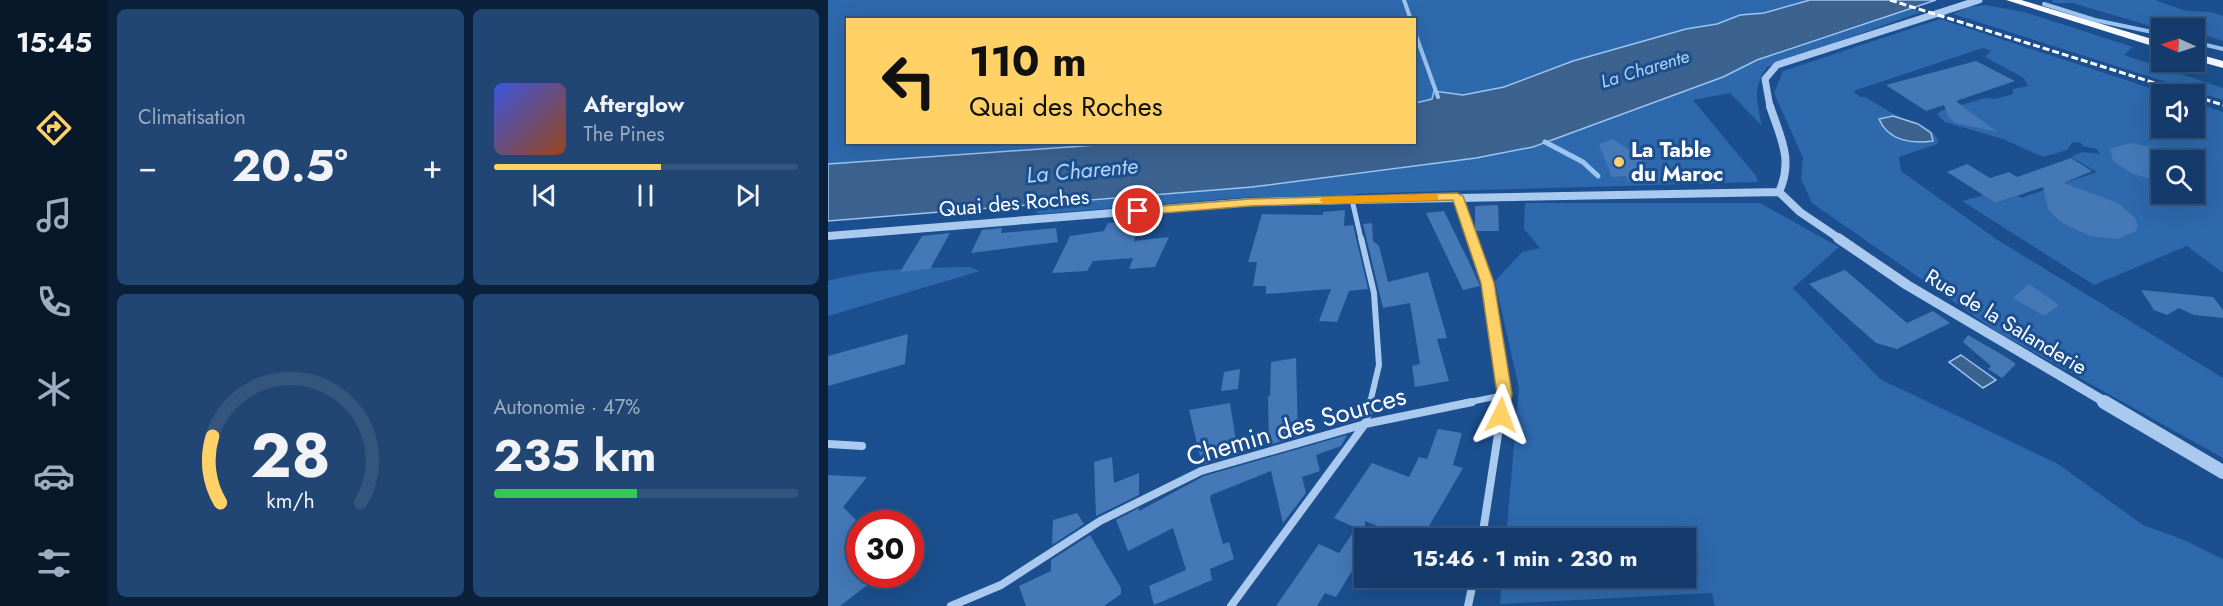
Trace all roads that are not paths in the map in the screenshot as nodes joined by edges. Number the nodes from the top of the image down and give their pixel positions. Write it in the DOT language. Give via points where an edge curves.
graph roads {
  1 [pos="1979,0"];
  2 [pos="2011,0"];
  3 [pos="2151,43"];
  4 [pos="2205,58"];
  5 [pos="2223,63"];
  6 [pos="1779,192"];
  7 [pos="1457,196"];
  8 [pos="1352,200"];
  9 [pos="828,236"];
  10 [pos="1504,394"];
  11 [pos="1365,423"];
  12 [pos="828,444"];
  13 [pos="862,446"];
  14 [pos="2223,472"];
  15 [pos="1484,528"];
  16 [pos="1472,588"];
  17 [pos="951,606"];
  18 [pos="1231,606"];
  19 [pos="1468,606"];
  1 -- 6 [label="street" via="1777,65 1765,79 1765,95 1790,164 1787,180"];
  2 -- 3 [label="highway"];
  4 -- 5 [label="highway"];
  6 -- 7 [label="street, Quai des Roches"];
  6 -- 14 [label="street, Rue de la Salanderie" via="1800,212 1907,285"];
  7 -- 8 [label="street, Quai des Roches"];
  7 -- 10 [label="street" via="1488,283"];
  8 -- 9 [label="street, Quai des Roches" via="1250,202"];
  8 -- 11 [label="street" via="1374,293 1379,365"];
  10 -- 11 [label="street, Chemin des Sources"];
  10 -- 15 [label="street"];
  11 -- 17 [label="street, Chemin des Sources" via="1201,471 1100,521 1001,585"];
  11 -- 18 [label="street"];
  12 -- 13 [label="street"];
  16 -- 19 [label="street"];
}
